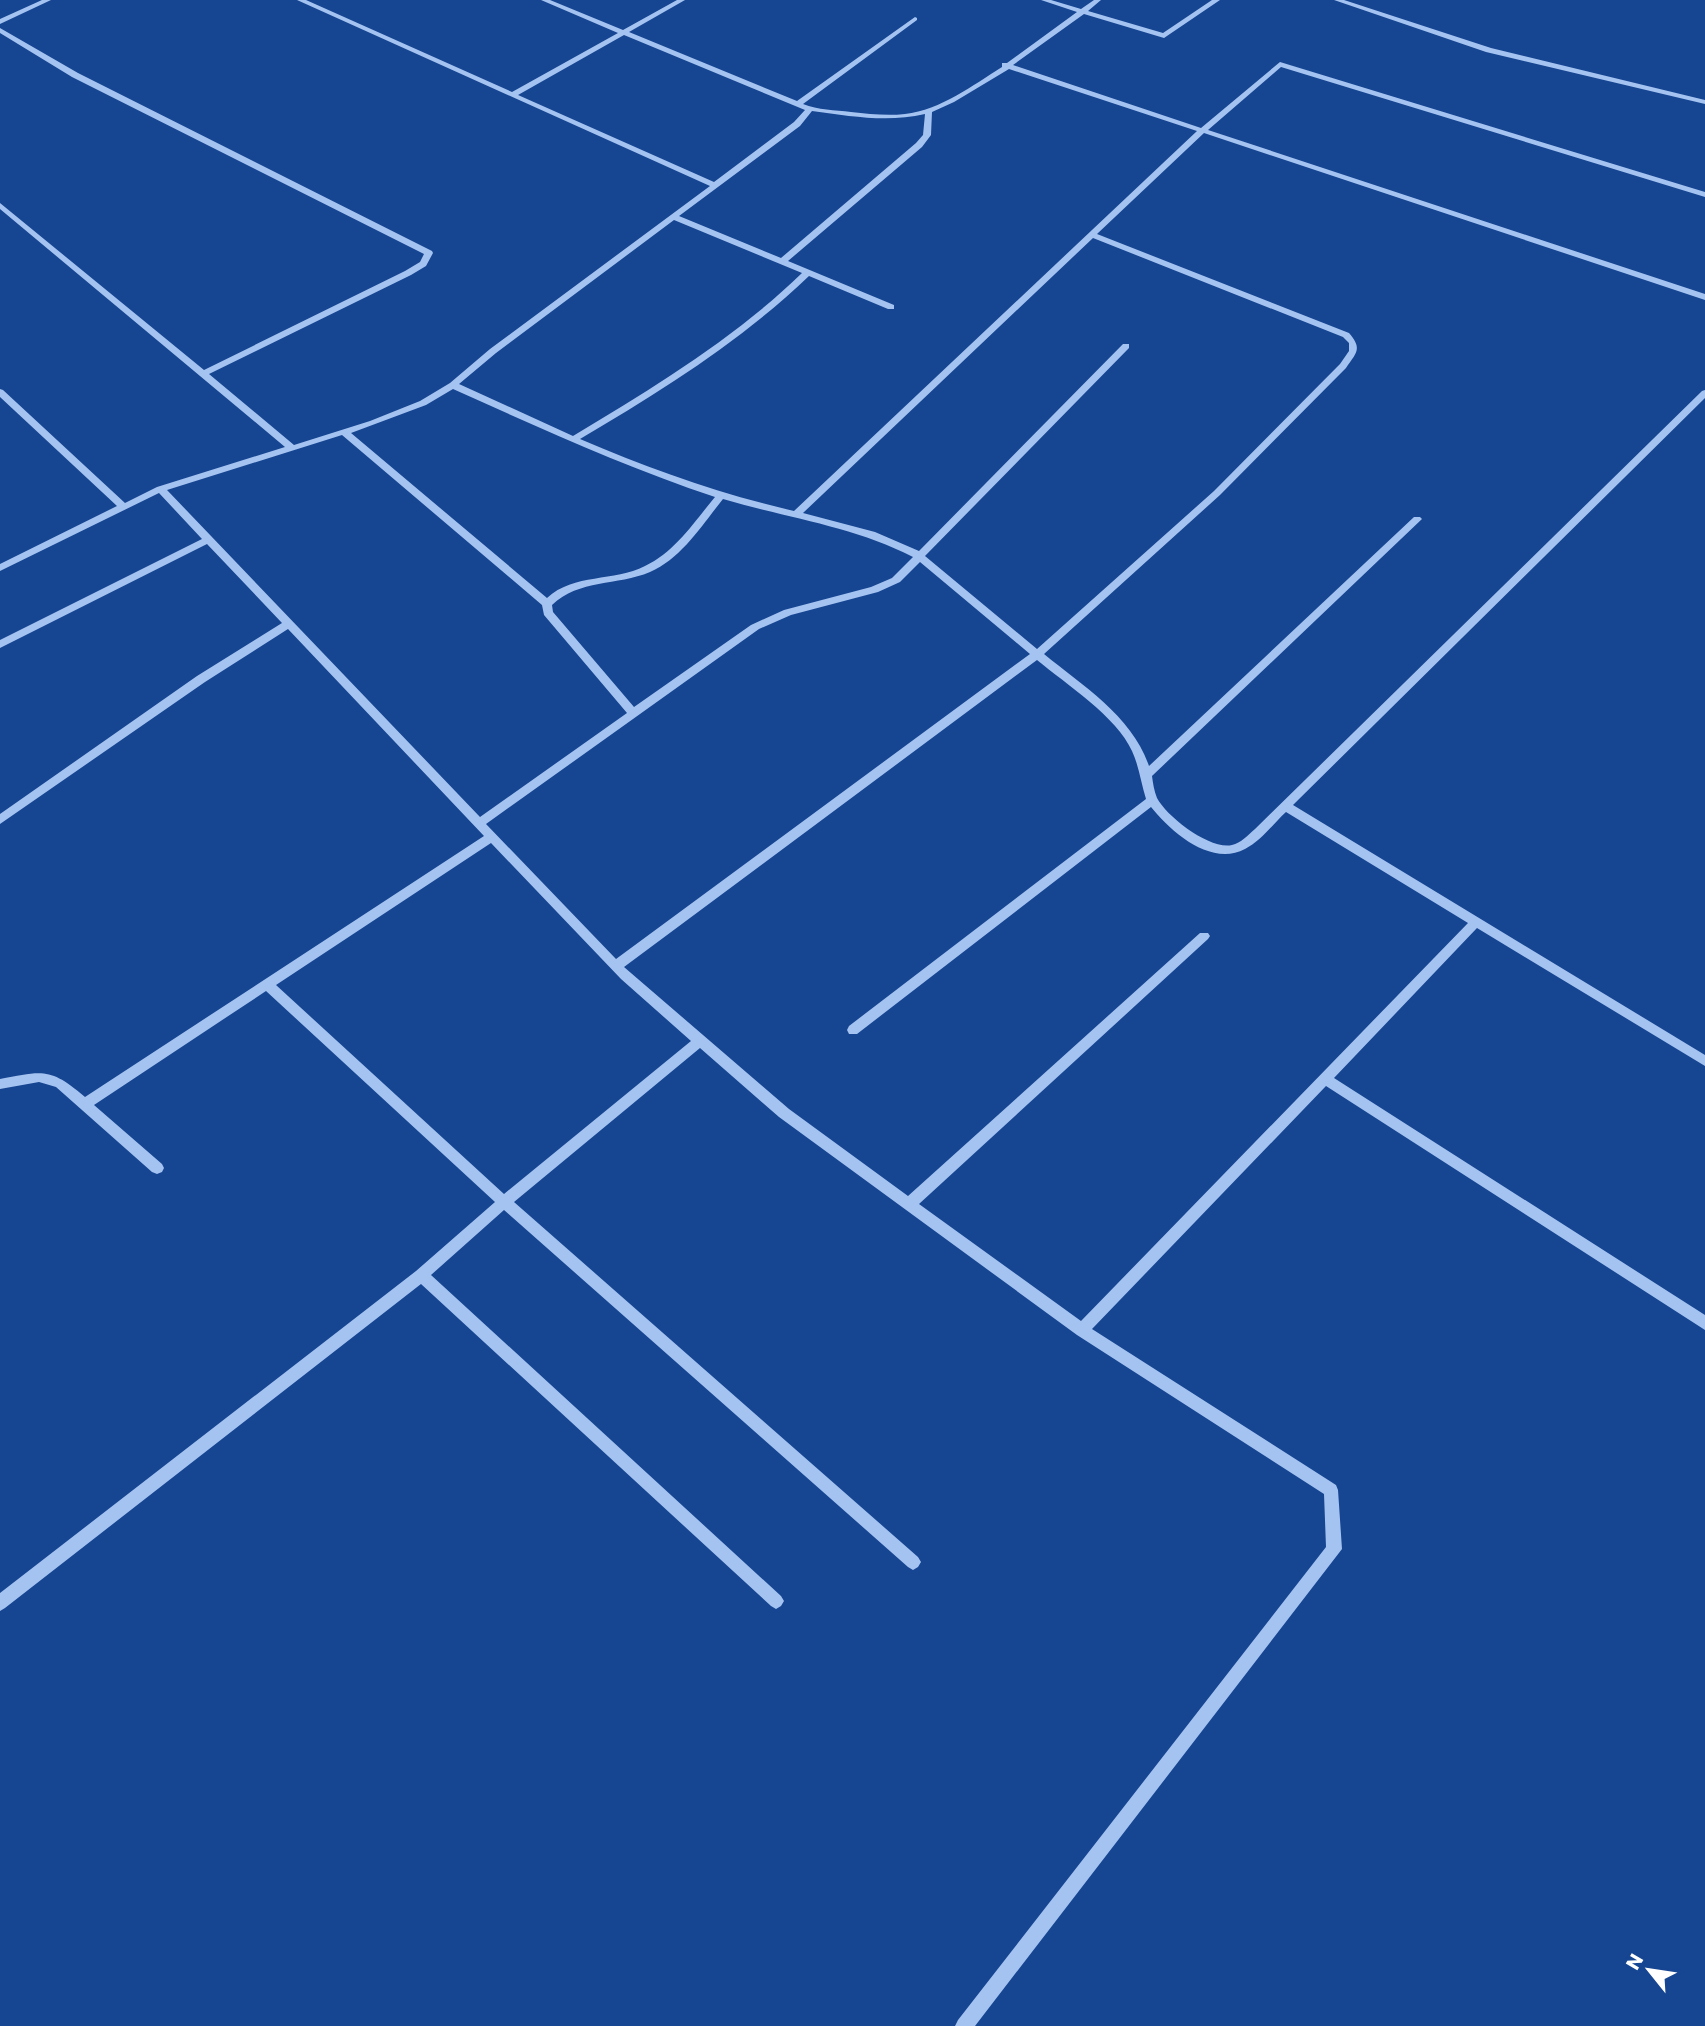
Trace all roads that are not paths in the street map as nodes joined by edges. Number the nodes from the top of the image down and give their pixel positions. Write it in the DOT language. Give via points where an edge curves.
graph roads {
  1 [pos="48,0"];
  2 [pos="300,0"];
  3 [pos="544,0"];
  4 [pos="682,0"];
  5 [pos="1044,0"];
  6 [pos="1098,0"];
  7 [pos="1217,0"];
  8 [pos="1337,0"];
  9 [pos="1081,12"];
  10 [pos="915,19"];
  11 [pos="0,22"];
  12 [pos="0,30"];
  13 [pos="624,35"];
  14 [pos="1005,65"];
  15 [pos="512,95"];
  16 [pos="1705,102"];
  17 [pos="799,103"];
  18 [pos="810,110"];
  19 [pos="929,112"];
  20 [pos="1202,131"];
  21 [pos="715,185"];
  22 [pos="1705,195"];
  23 [pos="0,205"];
  24 [pos="674,217"];
  25 [pos="1092,235"];
  26 [pos="782,261"];
  27 [pos="808,272"];
  28 [pos="1705,297"];
  29 [pos="891,307"];
  30 [pos="1126,346"];
  31 [pos="203,374"];
  32 [pos="453,385"];
  33 [pos="0,392"];
  34 [pos="1704,394"];
  35 [pos="344,432"];
  36 [pos="572,440"];
  37 [pos="292,448"];
  38 [pos="160,489"];
  39 [pos="721,496"];
  40 [pos="124,507"];
  41 [pos="795,515"];
  42 [pos="1417,519"];
  43 [pos="208,540"];
  44 [pos="918,555"];
  45 [pos="0,568"];
  46 [pos="547,604"];
  47 [pos="288,624"];
  48 [pos="0,644"];
  49 [pos="1039,653"];
  50 [pos="634,713"];
  51 [pos="1146,775"];
  52 [pos="1152,800"];
  53 [pos="1285,806"];
  54 [pos="0,820"];
  55 [pos="479,823"];
  56 [pos="492,836"];
  57 [pos="1476,922"];
  58 [pos="1204,936"];
  59 [pos="616,965"];
  60 [pos="267,984"];
  61 [pos="853,1030"];
  62 [pos="701,1040"];
  63 [pos="1705,1061"];
  64 [pos="1324,1078"];
  65 [pos="0,1084"];
  66 [pos="83,1105"];
  67 [pos="157,1168"];
  68 [pos="504,1202"];
  69 [pos="909,1204"];
  70 [pos="421,1275"];
  71 [pos="1705,1323"];
  72 [pos="1082,1331"];
  73 [pos="914,1562"];
  74 [pos="776,1601"];
  75 [pos="0,1603"];
  76 [pos="964,2026"];
  1 -- 11 [label="street"];
  2 -- 15 [label="street"];
  3 -- 13 [label="street"];
  4 -- 13 [label="street"];
  5 -- 9 [label="street"];
  6 -- 9 [label="street"];
  7 -- 9 [label="street" via="1164,36"];
  8 -- 16 [label="street" via="1489,50"];
  9 -- 14 [label="street"];
  10 -- 17 [label="street"];
  12 -- 31 [label="street" via="75,75 429,253 423,264 408,273"];
  13 -- 15 [label="street"];
  13 -- 17 [label="street"];
  14 -- 19 [label="street"];
  14 -- 20 [label="street"];
  15 -- 21 [label="street"];
  17 -- 18 [label="street"];
  18 -- 19 [label="street" via="886,117"];
  18 -- 21 [label="street"];
  19 -- 26 [label="street" via="927,135 919,145"];
  20 -- 22 [label="street" via="1280,64"];
  20 -- 25 [label="street"];
  20 -- 28 [label="street"];
  21 -- 24 [label="street"];
  23 -- 31 [label="street"];
  24 -- 26 [label="street"];
  24 -- 32 [label="street"];
  25 -- 41 [label="street"];
  25 -- 49 [label="street" via="1346,335 1353,351 1217,493"];
  26 -- 27 [label="street"];
  27 -- 29 [label="street"];
  27 -- 36 [label="street" via="750,325 668,383"];
  30 -- 44 [label="street"];
  31 -- 37 [label="street"];
  32 -- 35 [label="street" via="423,403"];
  32 -- 36 [label="street"];
  33 -- 40 [label="street"];
  34 -- 53 [label="street"];
  35 -- 37 [label="street"];
  35 -- 46 [label="street"];
  36 -- 39 [label="street"];
  37 -- 38 [label="street"];
  38 -- 40 [label="street"];
  38 -- 43 [label="street"];
  39 -- 41 [label="street"];
  39 -- 46 [label="street" via="675,549 651,568 574,586 555,594"];
  40 -- 45 [label="street"];
  41 -- 44 [label="street" via="887,540"];
  42 -- 51 [label="street"];
  43 -- 47 [label="street"];
  43 -- 48 [label="street"];
  44 -- 49 [label="street"];
  44 -- 50 [label="street" via="896,580 874,590 788,612 755,627"];
  46 -- 50 [label="street" via="548,613"];
  47 -- 54 [label="street"];
  47 -- 55 [label="street"];
  49 -- 51 [label="street" via="1133,738"];
  49 -- 59 [label="street"];
  50 -- 55 [label="street"];
  51 -- 52 [label="street"];
  52 -- 53 [label="street" via="1194,840 1227,851 1240,848"];
  52 -- 61 [label="street"];
  53 -- 57 [label="street"];
  55 -- 56 [label="street"];
  56 -- 59 [label="street"];
  56 -- 60 [label="street"];
  57 -- 63 [label="street"];
  57 -- 64 [label="street"];
  58 -- 69 [label="street"];
  59 -- 62 [label="street"];
  60 -- 66 [label="street"];
  60 -- 68 [label="street"];
  62 -- 68 [label="street"];
  62 -- 69 [label="street" via="784,1113"];
  64 -- 71 [label="street"];
  64 -- 72 [label="street"];
  65 -- 66 [label="street" via="39,1077 60,1083"];
  66 -- 67 [label="street"];
  68 -- 70 [label="street"];
  68 -- 73 [label="street"];
  69 -- 72 [label="street"];
  70 -- 74 [label="street"];
  70 -- 75 [label="street"];
  72 -- 76 [label="street" via="1331,1490 1334,1549"];
}
